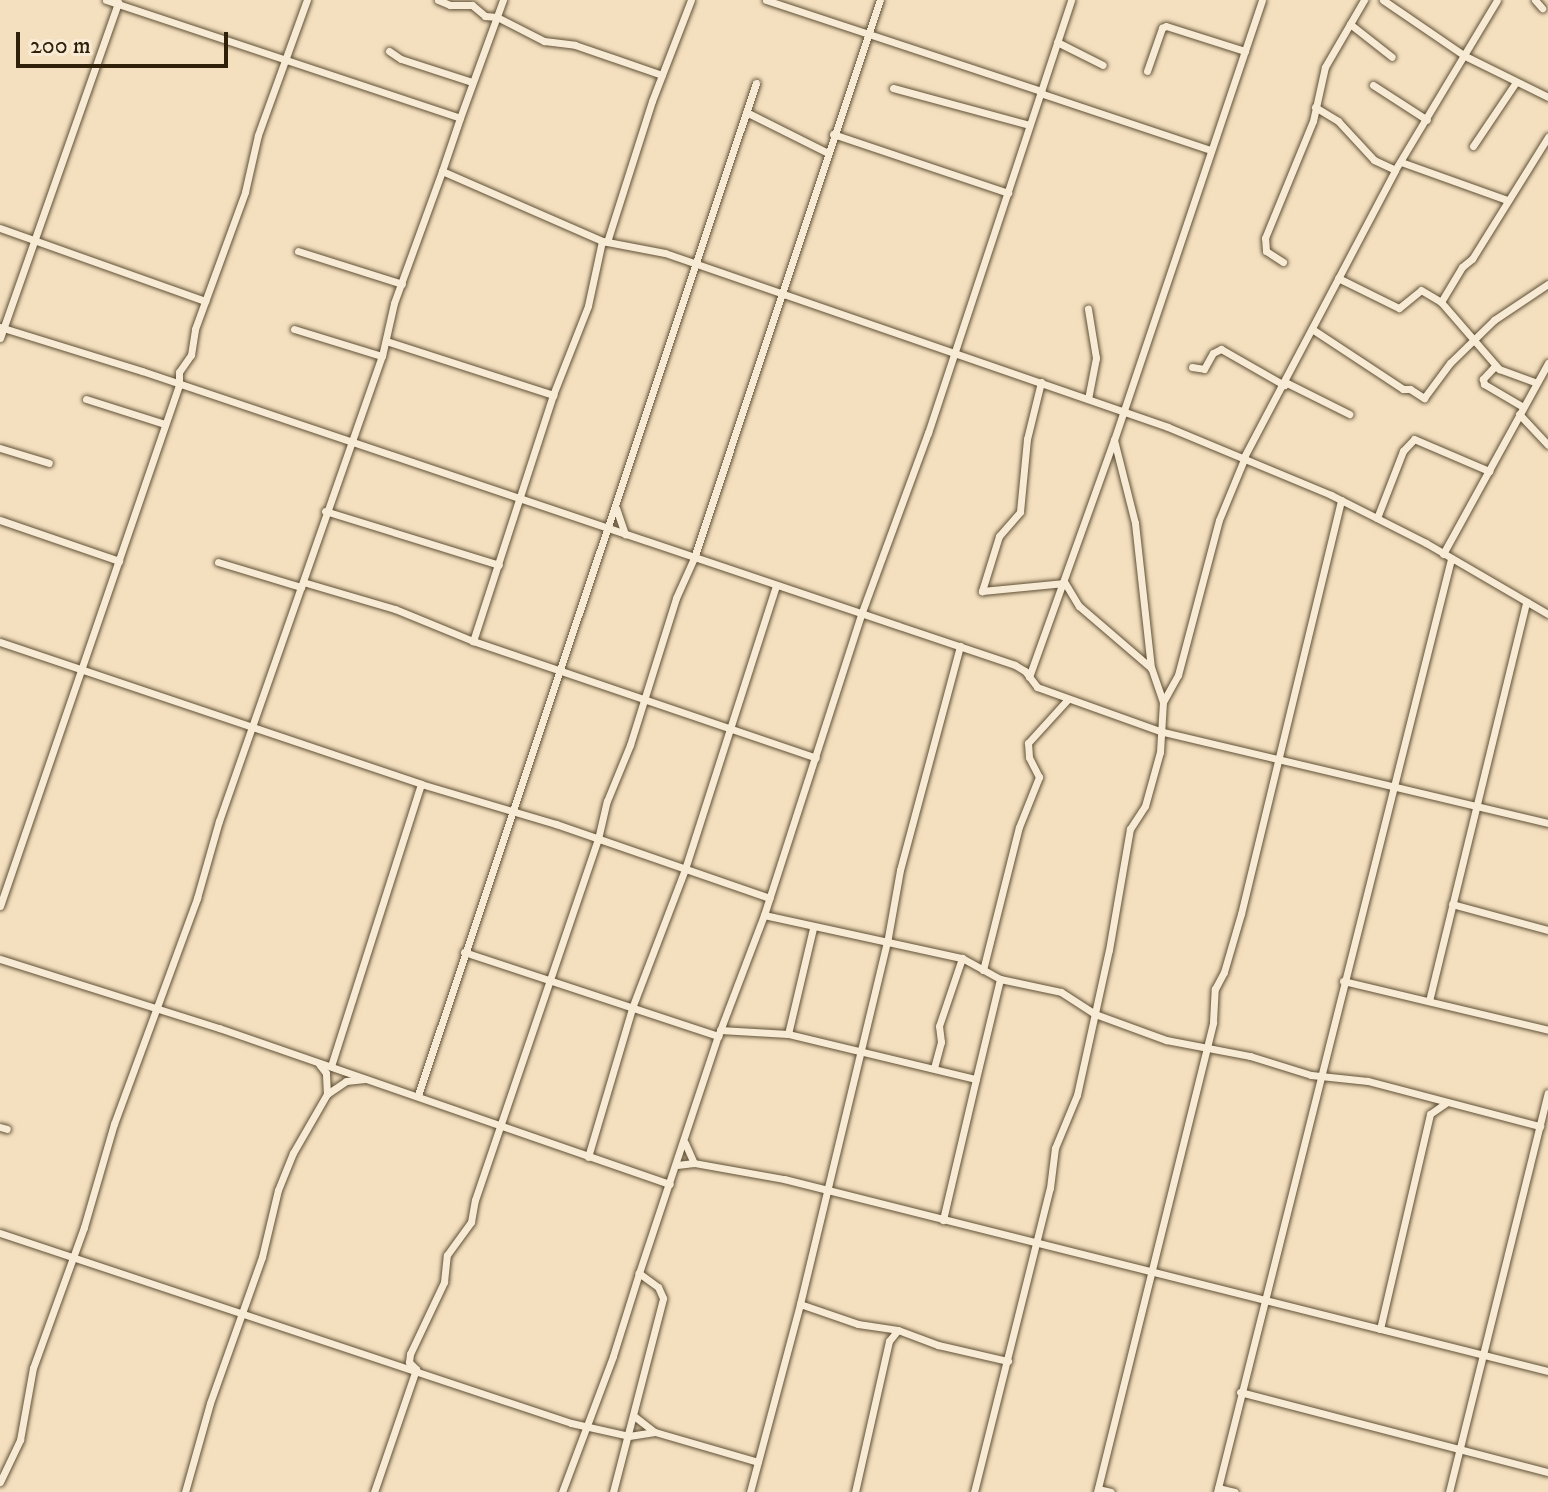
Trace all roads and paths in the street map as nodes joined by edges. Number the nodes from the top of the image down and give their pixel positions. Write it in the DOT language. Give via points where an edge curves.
graph roads {
  1 [pos="106,0"];
  2 [pos="307,0"];
  3 [pos="438,0"];
  4 [pos="503,0"];
  5 [pos="691,0"];
  6 [pos="766,0"];
  7 [pos="880,0"];
  8 [pos="1071,0"];
  9 [pos="1262,0"];
  10 [pos="1364,0"];
  11 [pos="1383,0"];
  12 [pos="1497,0"];
  13 [pos="1535,0"];
  14 [pos="118,2"];
  15 [pos="1542,8"];
  16 [pos="497,17"];
  17 [pos="1350,24"];
  18 [pos="869,35"];
  19 [pos="1057,42"];
  20 [pos="389,51"];
  21 [pos="1245,51"];
  22 [pos="1465,56"];
  23 [pos="1392,57"];
  24 [pos="286,59"];
  25 [pos="1103,65"];
  26 [pos="1147,71"];
  27 [pos="662,75"];
  28 [pos="472,82"];
  29 [pos="1516,82"];
  30 [pos="756,83"];
  31 [pos="1373,85"];
  32 [pos="893,88"];
  33 [pos="1040,92"];
  34 [pos="1548,97"];
  35 [pos="1315,107"];
  36 [pos="746,112"];
  37 [pos="460,118"];
  38 [pos="1427,120"];
  39 [pos="1029,125"];
  40 [pos="833,134"];
  41 [pos="1548,137"];
  42 [pos="1473,146"];
  43 [pos="1210,150"];
  44 [pos="828,153"];
  45 [pos="1401,162"];
  46 [pos="1395,170"];
  47 [pos="442,171"];
  48 [pos="1008,193"];
  49 [pos="1507,200"];
  50 [pos="0,228"];
  51 [pos="612,232"];
  52 [pos="33,240"];
  53 [pos="604,242"];
  54 [pos="617,244"];
  55 [pos="298,251"];
  56 [pos="1283,262"];
  57 [pos="696,265"];
  58 [pos="1338,278"];
  59 [pos="402,284"];
  60 [pos="1548,284"];
  61 [pos="782,296"];
  62 [pos="205,301"];
  63 [pos="1441,302"];
  64 [pos="1088,309"];
  65 [pos="2,328"];
  66 [pos="294,329"];
  67 [pos="1312,329"];
  68 [pos="0,338"];
  69 [pos="1476,339"];
  70 [pos="386,341"];
  71 [pos="955,353"];
  72 [pos="382,356"];
  73 [pos="1548,363"];
  74 [pos="1495,366"];
  75 [pos="1192,367"];
  76 [pos="1522,380"];
  77 [pos="1041,382"];
  78 [pos="1537,383"];
  79 [pos="1284,384"];
  80 [pos="179,385"];
  81 [pos="553,395"];
  82 [pos="1530,395"];
  83 [pos="86,399"];
  84 [pos="1088,399"];
  85 [pos="1125,410"];
  86 [pos="1521,410"];
  87 [pos="1349,414"];
  88 [pos="165,424"];
  89 [pos="1114,440"];
  90 [pos="349,442"];
  91 [pos="1548,445"];
  92 [pos="0,448"];
  93 [pos="1244,457"];
  94 [pos="49,463"];
  95 [pos="1489,471"];
  96 [pos="521,500"];
  97 [pos="1341,500"];
  98 [pos="616,506"];
  99 [pos="325,511"];
  100 [pos="1377,518"];
  101 [pos="0,520"];
  102 [pos="606,528"];
  103 [pos="625,534"];
  104 [pos="1443,554"];
  105 [pos="694,558"];
  106 [pos="1451,559"];
  107 [pos="119,561"];
  108 [pos="218,562"];
  109 [pos="499,565"];
  110 [pos="1063,582"];
  111 [pos="302,584"];
  112 [pos="776,586"];
  113 [pos="1526,602"];
  114 [pos="862,612"];
  115 [pos="1548,614"];
  116 [pos="473,641"];
  117 [pos="0,642"];
  118 [pos="960,646"];
  119 [pos="1151,668"];
  120 [pos="79,669"];
  121 [pos="562,672"];
  122 [pos="1029,677"];
  123 [pos="1068,699"];
  124 [pos="646,700"];
  125 [pos="1163,702"];
  126 [pos="254,727"];
  127 [pos="731,731"];
  128 [pos="1163,732"];
  129 [pos="816,758"];
  130 [pos="1278,761"];
  131 [pos="421,784"];
  132 [pos="1394,787"];
  133 [pos="1476,805"];
  134 [pos="515,812"];
  135 [pos="1548,823"];
  136 [pos="598,839"];
  137 [pos="685,869"];
  138 [pos="770,898"];
  139 [pos="1452,904"];
  140 [pos="0,906"];
  141 [pos="764,915"];
  142 [pos="813,928"];
  143 [pos="1548,930"];
  144 [pos="887,943"];
  145 [pos="464,952"];
  146 [pos="962,958"];
  147 [pos="0,959"];
  148 [pos="983,970"];
  149 [pos="1000,979"];
  150 [pos="1343,981"];
  151 [pos="552,982"];
  152 [pos="1429,1001"];
  153 [pos="632,1008"];
  154 [pos="158,1009"];
  155 [pos="1095,1014"];
  156 [pos="1548,1030"];
  157 [pos="719,1033"];
  158 [pos="788,1034"];
  159 [pos="1206,1048"];
  160 [pos="861,1050"];
  161 [pos="318,1063"];
  162 [pos="331,1066"];
  163 [pos="934,1068"];
  164 [pos="1320,1077"];
  165 [pos="369,1079"];
  166 [pos="976,1079"];
  167 [pos="1548,1093"];
  168 [pos="327,1094"];
  169 [pos="418,1095"];
  170 [pos="1419,1095"];
  171 [pos="1446,1103"];
  172 [pos="1430,1114"];
  173 [pos="502,1126"];
  174 [pos="1540,1126"];
  175 [pos="685,1143"];
  176 [pos="588,1157"];
  177 [pos="694,1163"];
  178 [pos="677,1165"];
  179 [pos="670,1184"];
  180 [pos="825,1190"];
  181 [pos="943,1220"];
  182 [pos="0,1233"];
  183 [pos="1035,1242"];
  184 [pos="73,1256"];
  185 [pos="1150,1271"];
  186 [pos="639,1273"];
  187 [pos="1265,1298"];
  188 [pos="800,1304"];
  189 [pos="241,1315"];
  190 [pos="884,1327"];
  191 [pos="1380,1329"];
  192 [pos="898,1330"];
  193 [pos="889,1341"];
  194 [pos="1484,1355"];
  195 [pos="1008,1361"];
  196 [pos="416,1369"];
  197 [pos="1548,1371"];
  198 [pos="1240,1392"];
  199 [pos="634,1416"];
  200 [pos="587,1426"];
  201 [pos="655,1432"];
  202 [pos="629,1436"];
  203 [pos="1460,1449"];
  204 [pos="758,1462"];
  205 [pos="1548,1472"];
  206 [pos="0,1482"];
  207 [pos="1097,1490"];
  208 [pos="1218,1490"];
  209 [pos="185,1492"];
  210 [pos="374,1492"];
  211 [pos="562,1492"];
  212 [pos="613,1492"];
  213 [pos="750,1492"];
  214 [pos="855,1492"];
  215 [pos="974,1492"];
  216 [pos="1111,1492"];
  217 [pos="1235,1492"];
  218 [pos="1449,1492"];
  1 -- 14 [label="street"];
  2 -- 24 [label="street"];
  3 -- 16 [label="street" via="472,5 485,16"];
  4 -- 16 [label="street"];
  5 -- 27 [label="street"];
  6 -- 18 [label="street"];
  7 -- 18 [label="street"];
  8 -- 19 [label="street"];
  9 -- 21 [label="street"];
  10 -- 17 [label="street"];
  11 -- 22 [label="street"];
  12 -- 22 [label="street"];
  13 -- 15 [label="street"];
  14 -- 24 [label="street"];
  14 -- 52 [label="street"];
  16 -- 27 [label="street" via="544,41 575,45"];
  16 -- 28 [label="street"];
  17 -- 23 [label="street"];
  17 -- 35 [label="street" via="1325,67"];
  18 -- 33 [label="street"];
  18 -- 40 [label="street"];
  19 -- 25 [label="street"];
  19 -- 33 [label="street"];
  20 -- 28 [label="street"];
  21 -- 26 [label="street" via="1166,26"];
  21 -- 43 [label="street"];
  22 -- 29 [label="street"];
  22 -- 38 [label="street"];
  24 -- 37 [label="street"];
  24 -- 62 [label="street"];
  27 -- 51 [label="street"];
  28 -- 37 [label="street"];
  29 -- 34 [label="street"];
  29 -- 42 [label="street"];
  30 -- 36 [label="street"];
  31 -- 38 [label="street"];
  32 -- 39 [label="street"];
  33 -- 39 [label="street"];
  33 -- 43 [label="street"];
  35 -- 46 [label="street" via="1338,121 1374,160"];
  35 -- 56 [label="street" via="1264,245"];
  36 -- 44 [label="street"];
  36 -- 57 [label="street"];
  37 -- 47 [label="street"];
  38 -- 45 [label="street"];
  39 -- 48 [label="street"];
  40 -- 44 [label="street"];
  40 -- 48 [label="street"];
  41 -- 49 [label="street"];
  43 -- 85 [label="street"];
  44 -- 61 [label="street"];
  45 -- 46 [label="street"];
  45 -- 49 [label="street"];
  46 -- 58 [label="street"];
  47 -- 53 [label="street"];
  47 -- 59 [label="street"];
  48 -- 71 [label="street"];
  49 -- 63 [label="street"];
  50 -- 52 [label="street"];
  51 -- 53 [label="street"];
  51 -- 54 [label="street"];
  52 -- 62 [label="street"];
  52 -- 65 [label="street"];
  53 -- 54 [label="street"];
  53 -- 81 [label="street" via="588,306"];
  54 -- 57 [label="street"];
  55 -- 59 [label="street"];
  57 -- 61 [label="street"];
  57 -- 98 [label="street"];
  58 -- 63 [label="street" via="1399,308 1421,290"];
  58 -- 67 [label="street"];
  59 -- 70 [label="street"];
  60 -- 69 [label="street" via="1494,320"];
  61 -- 71 [label="street"];
  61 -- 105 [label="street"];
  62 -- 80 [label="street"];
  63 -- 69 [label="street"];
  64 -- 84 [label="street" via="1096,358"];
  65 -- 68 [label="street"];
  65 -- 80 [label="street"];
  66 -- 72 [label="street"];
  67 -- 69 [label="street" via="1424,398"];
  67 -- 79 [label="street"];
  69 -- 74 [label="street"];
  70 -- 72 [label="street"];
  70 -- 81 [label="street"];
  71 -- 77 [label="street"];
  71 -- 114 [label="street"];
  72 -- 90 [label="street"];
  73 -- 78 [label="street"];
  74 -- 76 [label="street"];
  74 -- 86 [label="street" via="1484,384"];
  75 -- 79 [label="street" via="1204,369 1221,349"];
  76 -- 78 [label="street"];
  76 -- 82 [label="street"];
  77 -- 84 [label="street"];
  77 -- 110 [label="street" via="1027,439 1020,512 999,536 982,591"];
  78 -- 82 [label="street"];
  79 -- 87 [label="street"];
  79 -- 93 [label="street"];
  80 -- 88 [label="street"];
  80 -- 90 [label="street"];
  81 -- 96 [label="street"];
  82 -- 86 [label="street"];
  83 -- 88 [label="street"];
  84 -- 85 [label="street"];
  85 -- 89 [label="street"];
  85 -- 93 [label="street"];
  86 -- 91 [label="street"];
  86 -- 95 [label="street"];
  88 -- 107 [label="street"];
  89 -- 110 [label="street"];
  89 -- 119 [label="street" via="1135,523"];
  90 -- 96 [label="street"];
  90 -- 99 [label="street"];
  92 -- 94 [label="street"];
  93 -- 97 [label="street"];
  93 -- 125 [label="street" via="1219,520 1178,675"];
  95 -- 100 [label="street" via="1414,439 1403,451"];
  95 -- 104 [label="street"];
  96 -- 102 [label="street"];
  96 -- 109 [label="street"];
  97 -- 100 [label="street"];
  97 -- 130 [label="street"];
  98 -- 102 [label="street"];
  98 -- 103 [label="street"];
  99 -- 109 [label="street"];
  99 -- 111 [label="street"];
  100 -- 104 [label="street"];
  101 -- 107 [label="street"];
  102 -- 103 [label="street"];
  102 -- 121 [label="street"];
  103 -- 105 [label="street"];
  104 -- 106 [label="street"];
  105 -- 112 [label="street"];
  105 -- 124 [label="street" via="676,598"];
  106 -- 113 [label="street"];
  106 -- 132 [label="street"];
  107 -- 120 [label="street"];
  108 -- 111 [label="street"];
  109 -- 116 [label="street"];
  110 -- 119 [label="street" via="1079,606"];
  110 -- 122 [label="street"];
  111 -- 116 [label="street" via="395,609"];
  111 -- 126 [label="street"];
  112 -- 114 [label="street"];
  112 -- 127 [label="street"];
  113 -- 115 [label="street"];
  113 -- 133 [label="street"];
  114 -- 118 [label="street"];
  114 -- 129 [label="street"];
  116 -- 121 [label="street"];
  117 -- 120 [label="street"];
  118 -- 122 [label="street" via="1015,665"];
  118 -- 144 [label="street" via="900,870"];
  119 -- 125 [label="street"];
  120 -- 126 [label="street"];
  120 -- 140 [label="street"];
  121 -- 124 [label="street"];
  121 -- 134 [label="street"];
  122 -- 123 [label="street" via="1035,686"];
  123 -- 128 [label="street"];
  123 -- 148 [label="street" via="1028,743 1039,777 1019,827"];
  124 -- 127 [label="street"];
  124 -- 136 [label="street"];
  125 -- 128 [label="street"];
  126 -- 131 [label="street"];
  126 -- 154 [label="street"];
  127 -- 129 [label="street"];
  127 -- 137 [label="street"];
  128 -- 130 [label="street"];
  128 -- 155 [label="street" via="1153,783 1130,829"];
  129 -- 138 [label="street"];
  130 -- 132 [label="street"];
  130 -- 159 [label="street" via="1241,914 1215,989"];
  131 -- 134 [label="street"];
  131 -- 162 [label="street"];
  132 -- 133 [label="street"];
  132 -- 150 [label="street"];
  133 -- 135 [label="street"];
  133 -- 139 [label="street"];
  134 -- 136 [label="street"];
  134 -- 145 [label="street"];
  136 -- 137 [label="street"];
  136 -- 151 [label="street"];
  137 -- 138 [label="street"];
  137 -- 153 [label="street"];
  138 -- 141 [label="street"];
  139 -- 143 [label="street"];
  139 -- 152 [label="street"];
  141 -- 142 [label="street"];
  141 -- 157 [label="street"];
  142 -- 144 [label="street"];
  142 -- 158 [label="street"];
  144 -- 146 [label="street"];
  144 -- 160 [label="street"];
  145 -- 151 [label="street"];
  145 -- 169 [label="street"];
  146 -- 148 [label="street"];
  146 -- 163 [label="street" via="939,1026"];
  147 -- 154 [label="street"];
  148 -- 149 [label="street"];
  149 -- 155 [label="street" via="1061,992"];
  149 -- 166 [label="street"];
  150 -- 152 [label="street"];
  150 -- 164 [label="street"];
  151 -- 153 [label="street"];
  151 -- 173 [label="street"];
  152 -- 156 [label="street"];
  153 -- 157 [label="street"];
  153 -- 176 [label="street"];
  154 -- 161 [label="street"];
  154 -- 184 [label="street" via="114,1124"];
  155 -- 159 [label="street" via="1166,1040"];
  155 -- 183 [label="street" via="1074,1105 1055,1148"];
  157 -- 158 [label="street"];
  157 -- 175 [label="street"];
  158 -- 160 [label="street"];
  159 -- 164 [label="street"];
  159 -- 185 [label="street"];
  160 -- 163 [label="street"];
  160 -- 180 [label="street"];
  161 -- 162 [label="street"];
  161 -- 168 [label="street" via="326,1073"];
  162 -- 165 [label="street"];
  163 -- 166 [label="street"];
  164 -- 170 [label="street" via="1353,1078"];
  164 -- 187 [label="street"];
  165 -- 168 [label="street" via="346,1081"];
  165 -- 169 [label="street"];
  166 -- 181 [label="street"];
  167 -- 174 [label="street"];
  168 -- 189 [label="street" via="289,1161"];
  169 -- 173 [label="street"];
  170 -- 171 [label="street"];
  170 -- 172 [label="street"];
  171 -- 172 [label="street"];
  171 -- 174 [label="street"];
  172 -- 191 [label="street"];
  173 -- 176 [label="street"];
  173 -- 196 [label="street" via="468,1230 447,1255 442,1288 410,1354"];
  174 -- 194 [label="street"];
  175 -- 177 [label="street"];
  175 -- 178 [label="street"];
  176 -- 179 [label="street"];
  177 -- 178 [label="street"];
  177 -- 180 [label="street"];
  178 -- 179 [label="street"];
  179 -- 186 [label="street"];
  180 -- 181 [label="street"];
  180 -- 188 [label="street"];
  181 -- 183 [label="street"];
  182 -- 184 [label="street"];
  183 -- 185 [label="street"];
  183 -- 195 [label="street"];
  184 -- 189 [label="street"];
  184 -- 206 [label="street" via="33,1368 20,1440"];
  185 -- 187 [label="street"];
  185 -- 207 [label="street"];
  186 -- 199 [label="street" via="658,1287 663,1298"];
  186 -- 200 [label="street"];
  187 -- 191 [label="street"];
  187 -- 198 [label="street"];
  188 -- 190 [label="street"];
  188 -- 204 [label="street"];
  189 -- 196 [label="street"];
  189 -- 209 [label="street"];
  190 -- 192 [label="street"];
  190 -- 193 [label="street"];
  191 -- 194 [label="street"];
  192 -- 193 [label="street"];
  192 -- 195 [label="street"];
  193 -- 214 [label="street"];
  194 -- 197 [label="street"];
  194 -- 203 [label="street"];
  195 -- 215 [label="street"];
  196 -- 200 [label="street"];
  196 -- 210 [label="street"];
  198 -- 203 [label="street"];
  198 -- 208 [label="street"];
  199 -- 201 [label="street"];
  199 -- 202 [label="street"];
  200 -- 202 [label="street"];
  200 -- 211 [label="street"];
  201 -- 202 [label="street"];
  201 -- 204 [label="street"];
  202 -- 212 [label="street"];
  203 -- 205 [label="street"];
  203 -- 218 [label="street"];
  204 -- 213 [label="street"];
  207 -- 216 [label="street"];
  208 -- 217 [label="street"];
}
